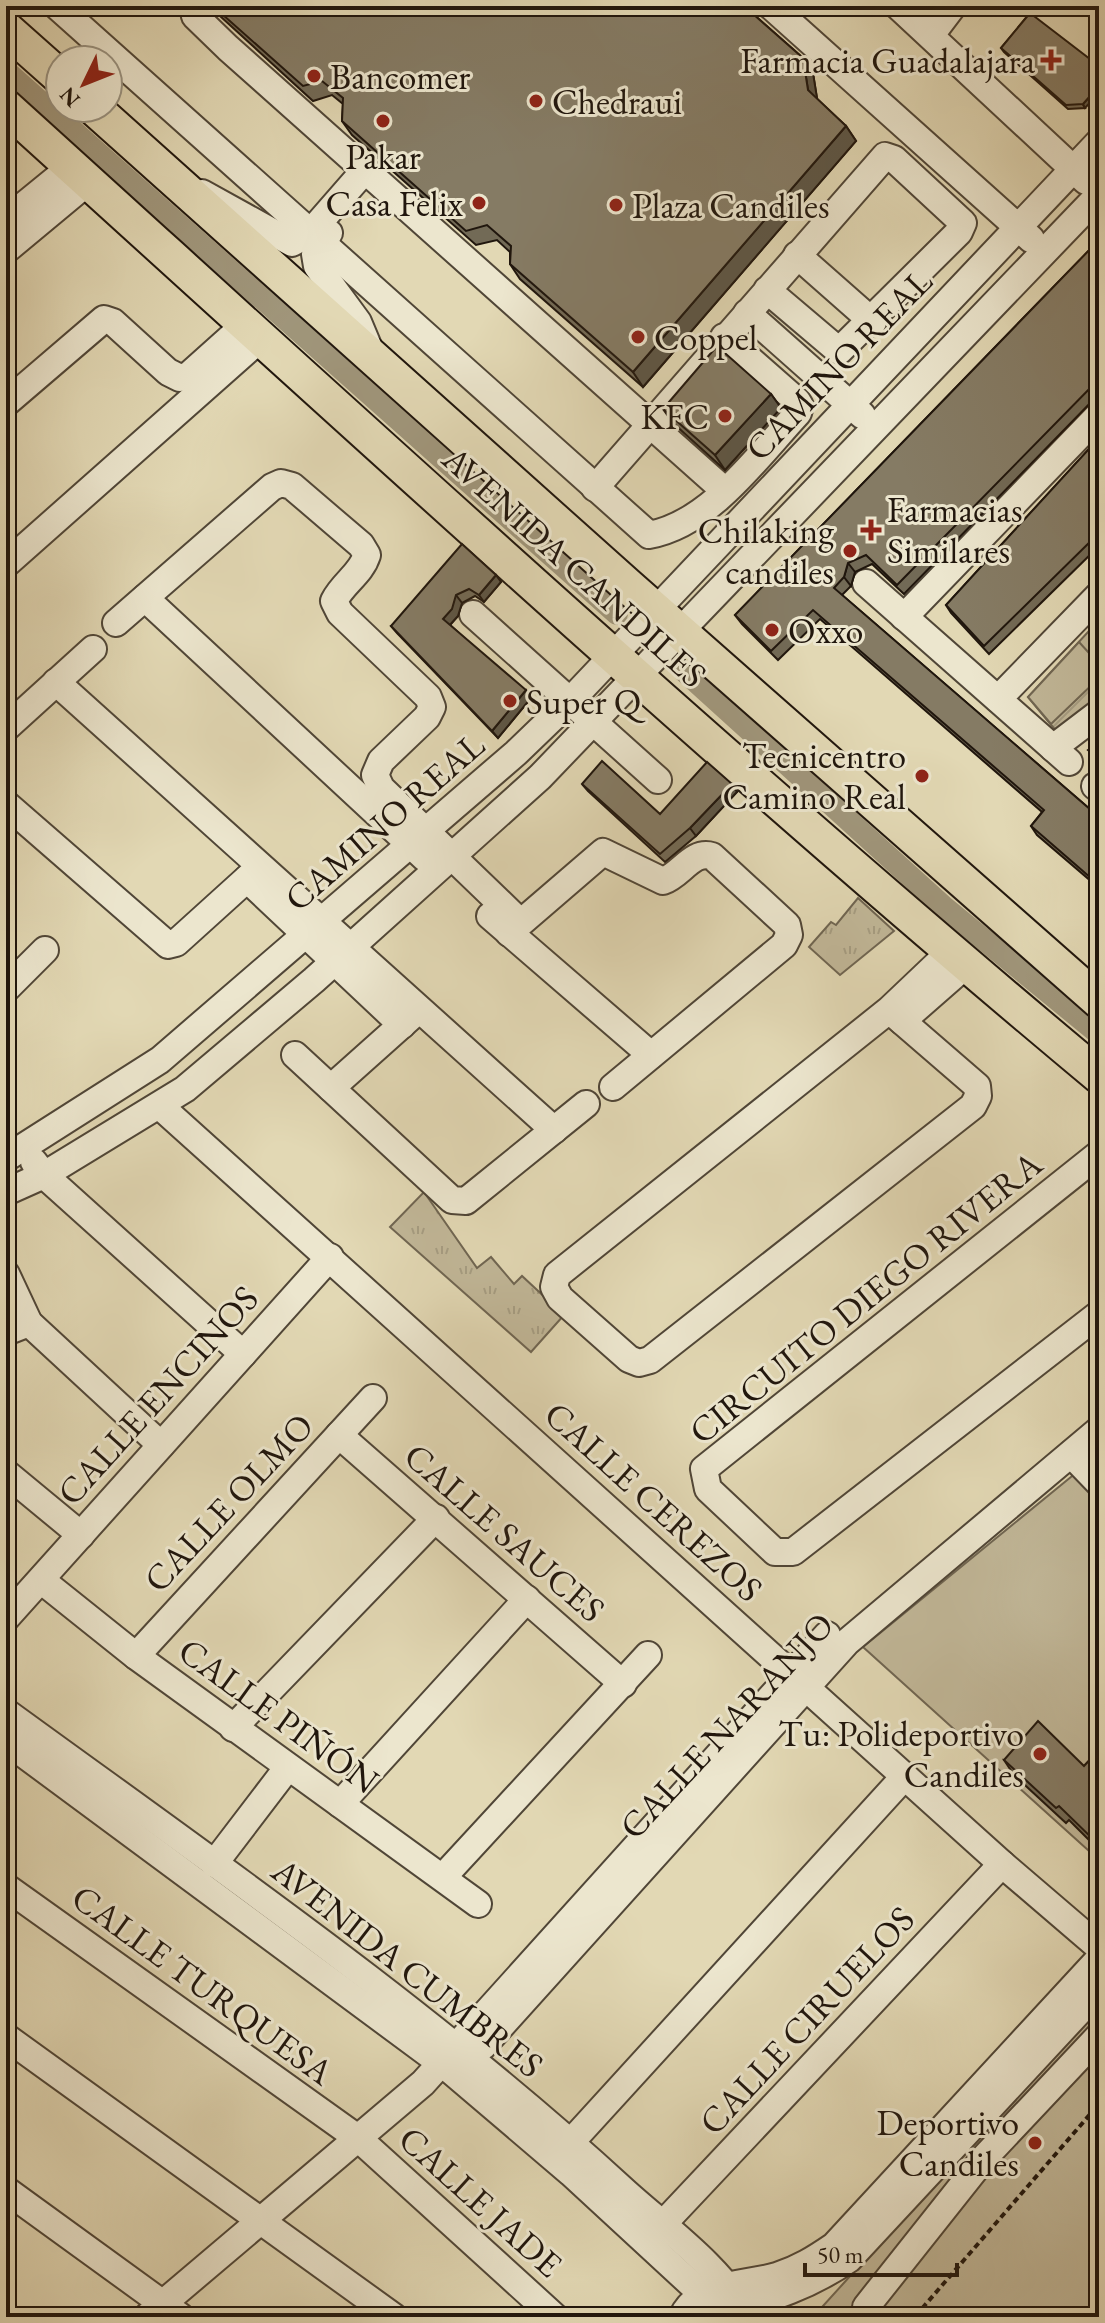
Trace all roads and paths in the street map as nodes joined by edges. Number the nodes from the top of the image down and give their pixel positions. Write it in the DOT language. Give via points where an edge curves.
graph roads {
  1 [pos="57,6"];
  2 [pos="193,6"];
  3 [pos="771,6"];
  4 [pos="898,6"];
  5 [pos="953,6"];
  6 [pos="6,29"];
  7 [pos="931,35"];
  8 [pos="44,63"];
  9 [pos="6,107"];
  10 [pos="112,124"];
  11 [pos="1089,160"];
  12 [pos="80,174"];
  13 [pos="370,174"];
  14 [pos="172,178"];
  15 [pos="1099,194"];
  16 [pos="6,220"];
  17 [pos="1019,227"];
  18 [pos="310,246"];
  19 [pos="6,250"];
  20 [pos="1044,253"];
  21 [pos="797,255"];
  22 [pos="767,290"];
  23 [pos="747,313"];
  24 [pos="873,322"];
  25 [pos="254,331"];
  26 [pos="724,337"];
  27 [pos="375,360"];
  28 [pos="6,403"];
  29 [pos="849,403"];
  30 [pos="1099,415"];
  31 [pos="650,424"];
  32 [pos="876,428"];
  33 [pos="595,488"];
  34 [pos="725,491"];
  35 [pos="6,564"];
  36 [pos="866,583"];
  37 [pos="1099,595"];
  38 [pos="145,598"];
  39 [pos="655,609"];
  40 [pos="473,614"];
  41 [pos="904,617"];
  42 [pos="116,623"];
  43 [pos="680,632"];
  44 [pos="93,649"];
  45 [pos="612,655"];
  46 [pos="638,677"];
  47 [pos="56,682"];
  48 [pos="998,699"];
  49 [pos="570,701"];
  50 [pos="1099,713"];
  51 [pos="595,723"];
  52 [pos="6,728"];
  53 [pos="658,780"];
  54 [pos="6,804"];
  55 [pos="420,839"];
  56 [pos="445,863"];
  57 [pos="253,873"];
  58 [pos="515,927"];
  59 [pos="315,930"];
  60 [pos="45,950"];
  61 [pos="342,955"];
  62 [pos="958,958"];
  63 [pos="8,983"];
  64 [pos="1099,1001"];
  65 [pos="895,1015"];
  66 [pos="410,1017"];
  67 [pos="295,1055"];
  68 [pos="651,1055"];
  69 [pos="1099,1076"];
  70 [pos="613,1087"];
  71 [pos="331,1088"];
  72 [pos="586,1104"];
  73 [pos="161,1107"];
  74 [pos="554,1130"];
  75 [pos="15,1153"];
  76 [pos="1099,1154"];
  77 [pos="44,1175"];
  78 [pos="6,1192"];
  79 [pos="330,1257"];
  80 [pos="6,1274"];
  81 [pos="1099,1314"];
  82 [pos="18,1327"];
  83 [pos="243,1354"];
  84 [pos="373,1398"];
  85 [pos="1099,1430"];
  86 [pos="339,1435"];
  87 [pos="161,1445"];
  88 [pos="1071,1454"];
  89 [pos="6,1473"];
  90 [pos="1099,1483"];
  91 [pos="436,1518"];
  92 [pos="81,1535"];
  93 [pos="41,1580"];
  94 [pos="527,1599"];
  95 [pos="6,1618"];
  96 [pos="827,1635"];
  97 [pos="648,1655"];
  98 [pos="136,1656"];
  99 [pos="798,1680"];
  100 [pos="623,1684"];
  101 [pos="6,1712"];
  102 [pos="233,1728"];
  103 [pos="6,1741"];
  104 [pos="288,1767"];
  105 [pos="905,1776"];
  106 [pos="340,1804"];
  107 [pos="214,1864"];
  108 [pos="1002,1864"];
  109 [pos="443,1877"];
  110 [pos="6,1887"];
  111 [pos="478,1904"];
  112 [pos="1099,1947"];
  113 [pos="1099,1959"];
  114 [pos="1099,1990"];
  115 [pos="1099,2036"];
  116 [pos="6,2037"];
  117 [pos="454,2058"];
  118 [pos="1099,2104"];
  119 [pos="359,2139"];
  120 [pos="571,2142"];
  121 [pos="6,2190"];
  122 [pos="262,2221"];
  123 [pos="662,2225"];
  124 [pos="701,2293"];
  125 [pos="866,2307"];
  126 [pos="731,2308"];
  127 [pos="163,2312"];
  128 [pos="394,2317"];
  129 [pos="555,2317"];
  130 [pos="682,2317"];
  131 [pos="919,2317"];
  1 -- 18 [label="street"];
  2 -- 13 [label="street" via="199,21"];
  3 -- 17 [label="street"];
  4 -- 7 [label="street"];
  5 -- 7 [label="street"];
  6 -- 8 [label="main road"];
  7 -- 11 [label="street"];
  9 -- 12 [label="main road, AVENIDA CANDILES"];
  10 -- 14 [label="main road, AVENIDA CANDILES"];
  11 -- 15 [label="street"];
  11 -- 17 [label="street, CAMINO REAL"];
  12 -- 16 [label="street"];
  12 -- 19 [label="street"];
  12 -- 25 [label="main road, AVENIDA CANDILES"];
  13 -- 18 [label="street"];
  13 -- 31 [label="street"];
  14 -- 18 [label="street"];
  14 -- 27 [label="main road, AVENIDA CANDILES"];
  15 -- 20 [label="street, CAMINO REAL"];
  17 -- 20 [label="street"];
  17 -- 29 [label="street, CAMINO REAL"];
  18 -- 27 [label="street" via="358,322"];
  18 -- 33 [label="street"];
  20 -- 32 [label="street, CAMINO REAL"];
  21 -- 22 [label="street"];
  21 -- 24 [label="street"];
  21 -- 24 [label="street" via="885,156 958,215 963,223 959,232"];
  22 -- 23 [label="street"];
  22 -- 24 [label="street" via="839,351"];
  23 -- 26 [label="street"];
  23 -- 29 [label="street"];
  25 -- 28 [label="street" via="180,378 104,319"];
  25 -- 35 [label="street"];
  25 -- 45 [label="main road, AVENIDA CANDILES"];
  26 -- 31 [label="street"];
  26 -- 34 [label="street" via="800,406"];
  27 -- 39 [label="main road, AVENIDA CANDILES"];
  29 -- 32 [label="street"];
  29 -- 39 [label="street, CAMINO REAL"];
  30 -- 41 [label="street"];
  31 -- 33 [label="street"];
  31 -- 34 [label="street"];
  32 -- 43 [label="street, CAMINO REAL"];
  33 -- 34 [label="street" via="649,535 671,531"];
  36 -- 41 [label="street"];
  37 -- 48 [label="street"];
  38 -- 42 [label="street"];
  38 -- 55 [label="street"];
  38 -- 55 [label="street" via="281,483 292,486 361,545 367,555 363,567 334,601 432,707 381,761 375,775"];
  39 -- 43 [label="main road, AVENIDA CANDILES"];
  39 -- 45 [label="street, CAMINO REAL"];
  40 -- 49 [label="street"];
  41 -- 48 [label="street"];
  43 -- 46 [label="street, CAMINO REAL"];
  43 -- 64 [label="main road, AVENIDA CANDILES"];
  44 -- 47 [label="street"];
  45 -- 46 [label="main road, AVENIDA CANDILES"];
  45 -- 49 [label="street, CAMINO REAL"];
  46 -- 51 [label="street, CAMINO REAL"];
  46 -- 62 [label="main road, AVENIDA CANDILES"];
  47 -- 52 [label="street"];
  47 -- 57 [label="street"];
  48 -- 50 [label="street" via="1061,755"];
  49 -- 51 [label="street"];
  49 -- 55 [label="street, CAMINO REAL"];
  51 -- 53 [label="street"];
  51 -- 56 [label="street, CAMINO REAL"];
  54 -- 57 [label="street" via="168,945"];
  55 -- 56 [label="street"];
  55 -- 59 [label="street, CAMINO REAL"];
  56 -- 58 [label="street"];
  56 -- 61 [label="street, CAMINO REAL"];
  57 -- 59 [label="street"];
  58 -- 68 [label="street"];
  58 -- 68 [label="street" via="603,852 663,881 696,857 712,856 787,925 784,945"];
  59 -- 61 [label="street"];
  59 -- 75 [label="street, CAMINO REAL" via="160,1060"];
  60 -- 63 [label="street"];
  61 -- 66 [label="street"];
  61 -- 73 [label="street, CAMINO REAL"];
  62 -- 65 [label="street"];
  62 -- 69 [label="main road, AVENIDA CANDILES"];
  65 -- 65 [label="street" via="557,1275 554,1287 560,1298 629,1359 650,1360 973,1106 977,1086"];
  66 -- 71 [label="street"];
  66 -- 74 [label="street"];
  67 -- 71 [label="street"];
  68 -- 70 [label="street"];
  71 -- 74 [label="street" via="459,1202"];
  72 -- 74 [label="street"];
  73 -- 77 [label="street, CAMINO REAL"];
  73 -- 79 [label="street, CALLE CEREZOS"];
  75 -- 77 [label="street"];
  76 -- 81 [label="street, CIRCUITO DIEGO RIVERA" via="704,1469 703,1479 775,1552 793,1552"];
  77 -- 78 [label="street, CAMINO REAL"];
  77 -- 83 [label="street"];
  79 -- 83 [label="street, CALLE ENCINOS"];
  79 -- 99 [label="street, CALLE CEREZOS"];
  80 -- 82 [label="street"];
  82 -- 87 [label="street"];
  83 -- 87 [label="street, CALLE ENCINOS"];
  84 -- 86 [label="street, CALLE OLMO"];
  85 -- 88 [label="street, CALLE NARANJO"];
  86 -- 91 [label="street, CALLE SAUCES"];
  86 -- 98 [label="street, CALLE OLMO"];
  87 -- 92 [label="street, CALLE ENCINOS"];
  88 -- 90 [label="street"];
  88 -- 99 [label="street, CALLE NARANJO"];
  89 -- 92 [label="street"];
  91 -- 94 [label="street, CALLE SAUCES"];
  91 -- 102 [label="street"];
  92 -- 93 [label="street, CALLE ENCINOS"];
  93 -- 95 [label="street, CALLE ENCINOS"];
  93 -- 98 [label="street, CALLE PIÑÓN"];
  94 -- 100 [label="street, CALLE SAUCES"];
  94 -- 106 [label="street"];
  96 -- 99 [label="street, CALLE NARANJO"];
  97 -- 100 [label="street"];
  98 -- 102 [label="street, CALLE PIÑÓN"];
  99 -- 105 [label="street, CALLE CEREZOS"];
  99 -- 117 [label="street, CALLE NARANJO"];
  100 -- 109 [label="street"];
  101 -- 107 [label="street, AVENIDA CUMBRES"];
  102 -- 104 [label="street, CALLE PIÑÓN"];
  103 -- 117 [label="street, AVENIDA CUMBRES"];
  104 -- 106 [label="street, CALLE PIÑÓN"];
  104 -- 107 [label="street"];
  105 -- 108 [label="street, CALLE CEREZOS"];
  105 -- 120 [label="street"];
  106 -- 109 [label="street, CALLE PIÑÓN"];
  107 -- 117 [label="street, AVENIDA CUMBRES"];
  108 -- 112 [label="street, CALLE CEREZOS"];
  108 -- 123 [label="street, CALLE CIRUELOS"];
  109 -- 111 [label="street, CALLE PIÑÓN"];
  110 -- 119 [label="street, CALLE TURQUESA"];
  113 -- 126 [label="street" via="834,2246 776,2276"];
  114 -- 126 [label="street" via="849,2259 785,2295"];
  115 -- 125 [label="street" via="985,2157"];
  116 -- 122 [label="street"];
  117 -- 119 [label="street, CALLE NARANJO"];
  117 -- 120 [label="street, AVENIDA CUMBRES"];
  117 -- 124 [label="street, AVENIDA CUMBRES"];
  118 -- 131 [label="path"];
  119 -- 122 [label="street, CALLE NARANJO"];
  119 -- 129 [label="street, CALLE JADE"];
  120 -- 123 [label="street, AVENIDA CUMBRES"];
  121 -- 127 [label="street"];
  122 -- 127 [label="street, CALLE NARANJO"];
  122 -- 128 [label="street"];
  123 -- 126 [label="street, AVENIDA CUMBRES"];
  124 -- 126 [label="street, AVENIDA CUMBRES"];
  124 -- 130 [label="street"];
}
